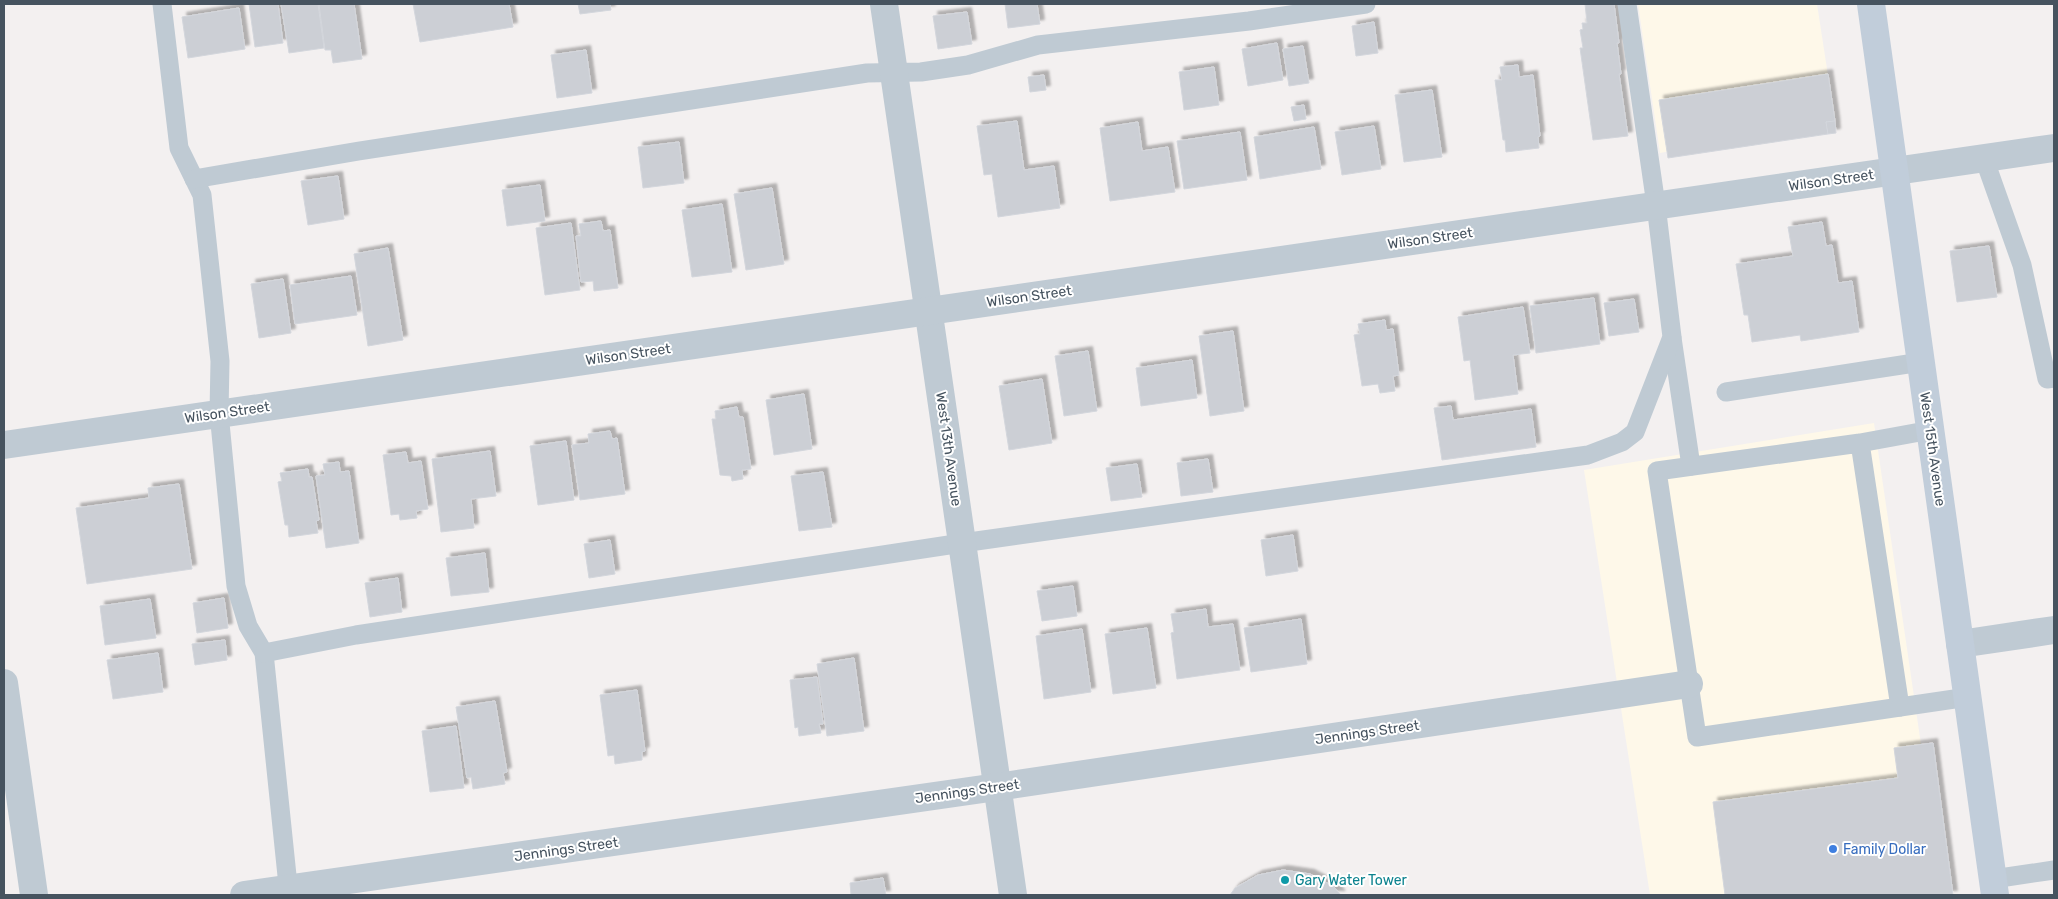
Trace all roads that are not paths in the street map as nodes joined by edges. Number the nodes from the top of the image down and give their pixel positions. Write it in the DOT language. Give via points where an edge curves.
graph roads {
  1 [pos="162,4"];
  2 [pos="884,4"];
  3 [pos="1366,4"];
  4 [pos="1627,4"];
  5 [pos="1871,4"];
  6 [pos="894,72"];
  7 [pos="2054,148"];
  8 [pos="1984,158"];
  9 [pos="1894,170"];
  10 [pos="194,179"];
  11 [pos="1656,205"];
  12 [pos="929,310"];
  13 [pos="1672,337"];
  14 [pos="1921,362"];
  15 [pos="2054,378"];
  16 [pos="1726,392"];
  17 [pos="220,413"];
  18 [pos="1931,430"];
  19 [pos="1860,444"];
  20 [pos="4,445"];
  21 [pos="1692,466"];
  22 [pos="962,543"];
  23 [pos="2054,630"];
  24 [pos="1960,644"];
  25 [pos="264,653"];
  26 [pos="4,683"];
  27 [pos="1689,684"];
  28 [pos="1968,697"];
  29 [pos="1900,707"];
  30 [pos="997,787"];
  31 [pos="2054,870"];
  32 [pos="1994,887"];
  33 [pos="289,892"];
  34 [pos="34,895"];
  35 [pos="244,895"];
  36 [pos="1013,895"];
  1 -- 10 [label="lane" via="178,148"];
  2 -- 6 [label="street, West 13th Avenue"];
  3 -- 6 [label="lane" via="1038,46 968,65 921,72"];
  4 -- 11 [label="lane"];
  5 -- 9 [label="main road, West 15th Avenue"];
  6 -- 10 [label="lane" via="751,90 359,150"];
  6 -- 12 [label="street, West 13th Avenue"];
  7 -- 8 [label="street, Wilson Street"];
  8 -- 9 [label="street, Wilson Street"];
  8 -- 15 [label="lane" via="2022,265 2047,379"];
  9 -- 11 [label="street, Wilson Street"];
  9 -- 14 [label="main road, West 15th Avenue"];
  10 -- 17 [label="lane" via="202,195 220,361"];
  11 -- 12 [label="street, Wilson Street"];
  11 -- 13 [label="lane"];
  12 -- 17 [label="street, Wilson Street"];
  12 -- 22 [label="street, West 13th Avenue"];
  13 -- 21 [label="lane"];
  13 -- 22 [label="lane" via="1635,432 1622,442 1588,455"];
  14 -- 16 [label="lane"];
  14 -- 18 [label="main road, West 15th Avenue"];
  17 -- 20 [label="street, Wilson Street"];
  17 -- 25 [label="lane" via="236,586 248,626"];
  18 -- 19 [label="lane"];
  18 -- 24 [label="main road, West 15th Avenue"];
  19 -- 21 [label="lane"];
  19 -- 29 [label="lane"];
  21 -- 27 [label="lane" via="1657,471"];
  22 -- 25 [label="lane" via="356,635"];
  22 -- 30 [label="street, West 13th Avenue"];
  23 -- 24 [label="street"];
  24 -- 28 [label="main road, West 15th Avenue"];
  25 -- 33 [label="lane"];
  26 -- 34 [label="street"];
  27 -- 29 [label="lane" via="1697,738"];
  27 -- 30 [label="street, Jennings Street"];
  28 -- 29 [label="lane"];
  28 -- 32 [label="main road, West 15th Avenue"];
  30 -- 33 [label="street, Jennings Street"];
  30 -- 36 [label="street, West 13th Avenue"];
  31 -- 32 [label="lane"];
  33 -- 35 [label="street, Jennings Street"];
}
